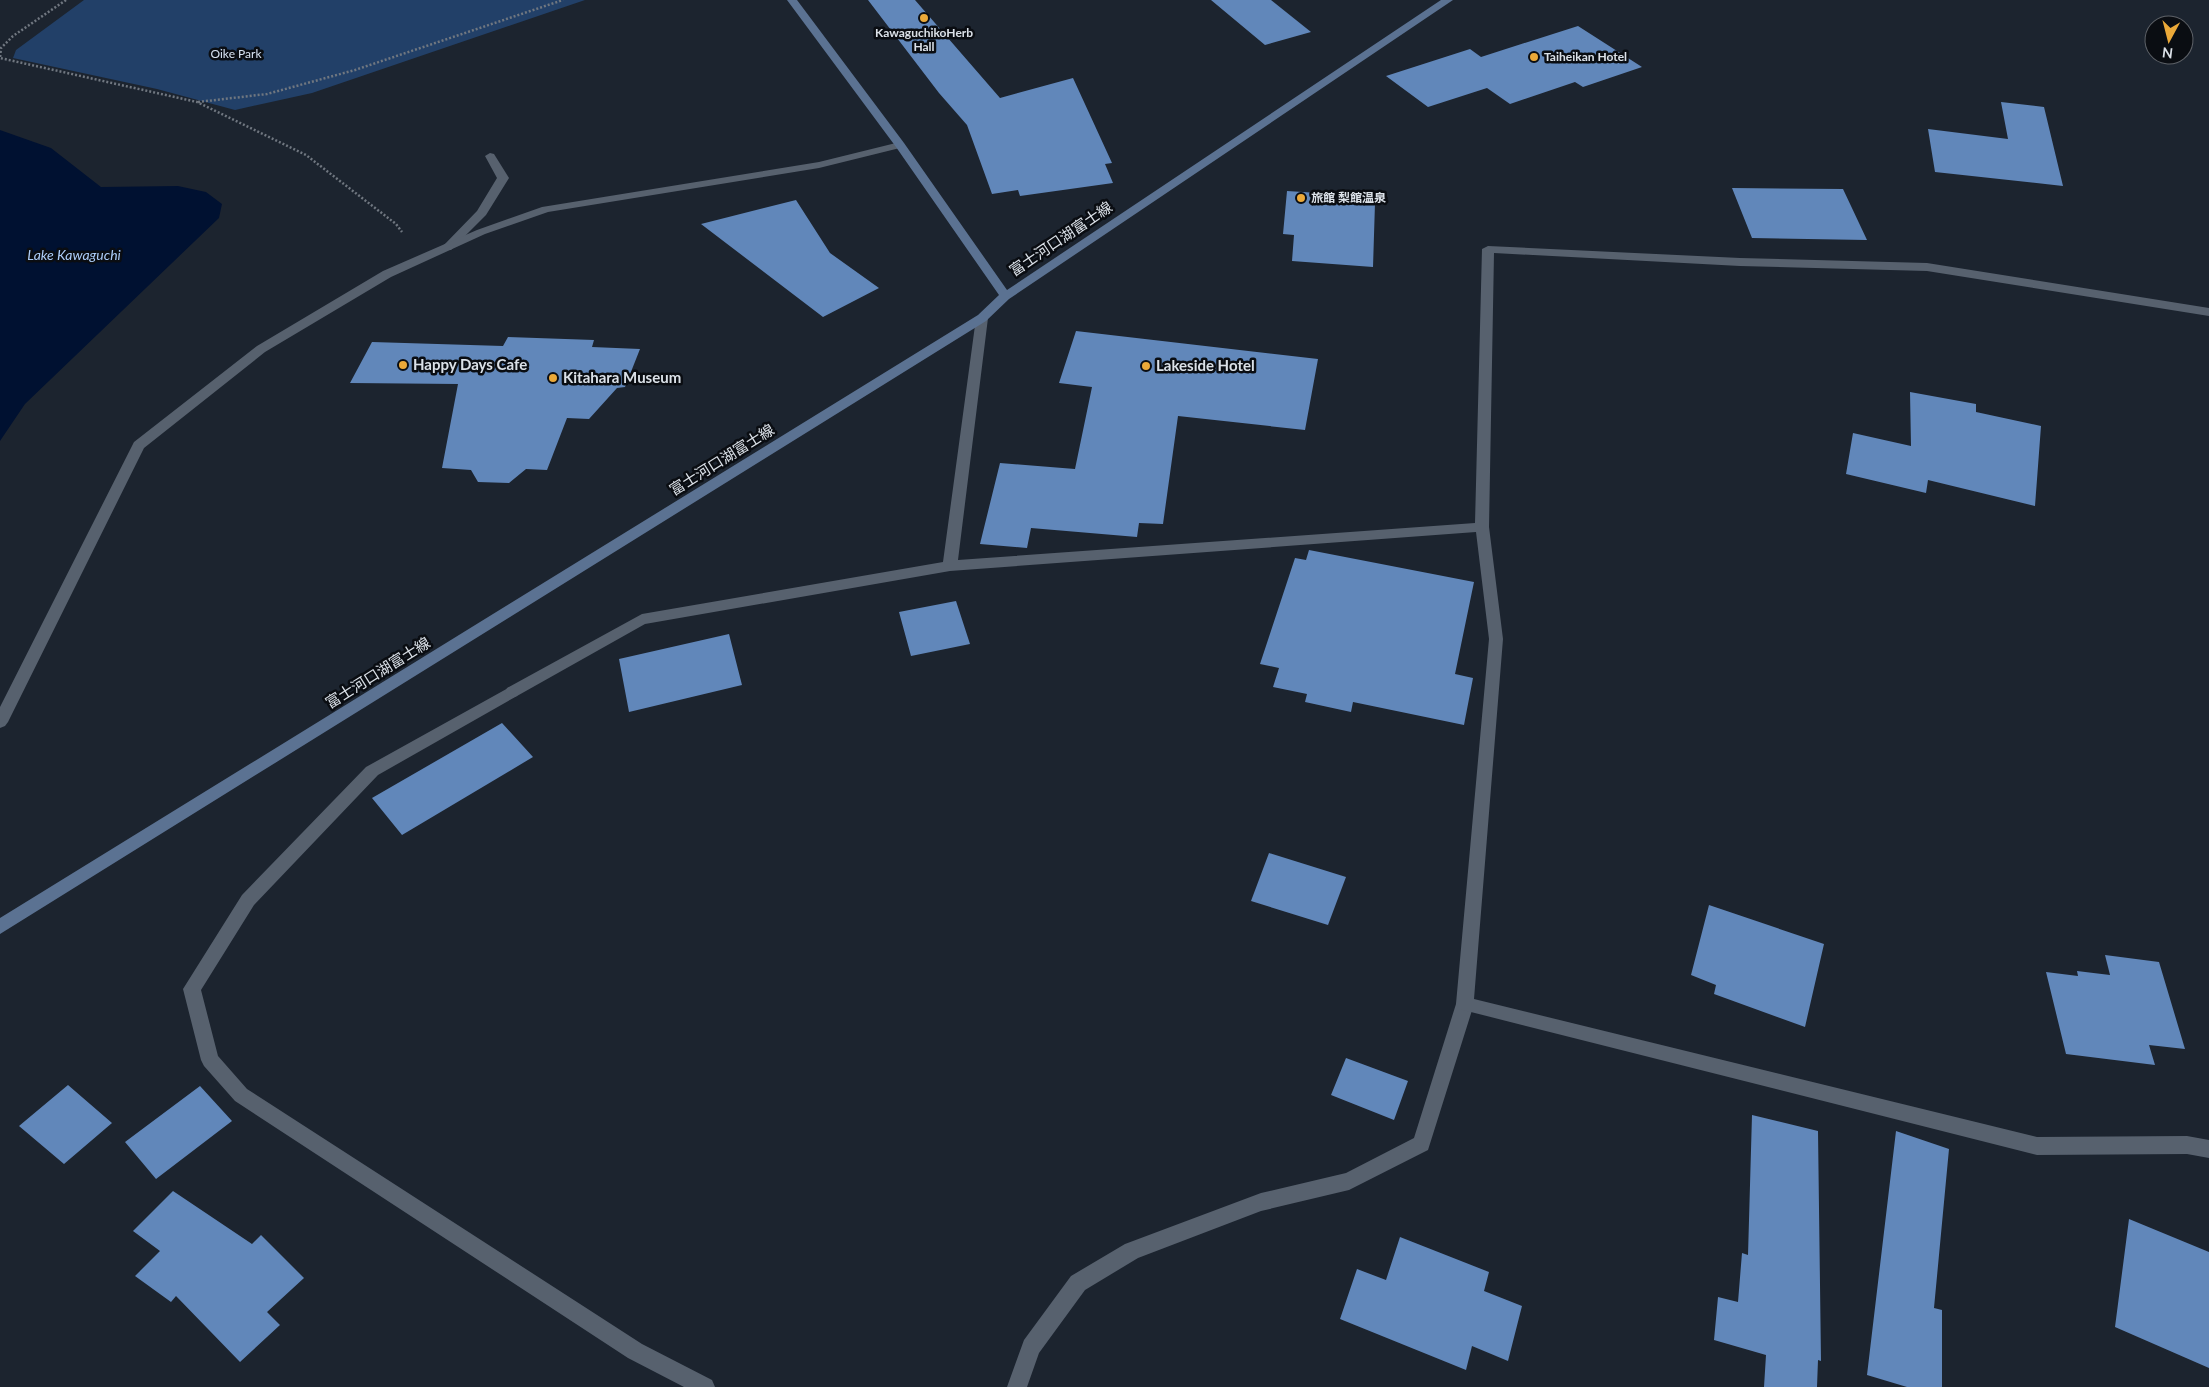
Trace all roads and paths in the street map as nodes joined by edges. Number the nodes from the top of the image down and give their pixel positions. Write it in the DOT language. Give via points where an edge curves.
graph roads {
  1 [pos="66,0"];
  2 [pos="563,0"];
  3 [pos="792,0"];
  4 [pos="1448,0"];
  5 [pos="197,102"];
  6 [pos="900,144"];
  7 [pos="490,156"];
  8 [pos="447,248"];
  9 [pos="423,258"];
  10 [pos="1006,296"];
  11 [pos="2209,312"];
  12 [pos="982,318"];
  13 [pos="1482,528"];
  14 [pos="950,566"];
  15 [pos="0,722"];
  16 [pos="0,927"];
  17 [pos="1466,1004"];
  18 [pos="2209,1149"];
  19 [pos="705,1387"];
  20 [pos="1017,1387"];
  1 -- 5 [label="path" via="13,36 1,48 0,58"];
  2 -- 5 [label="path" via="355,70 267,94"];
  3 -- 6 [label="main road"];
  4 -- 10 [label="main road, 富士河口湖富士線"];
  5 -- 9 [label="path" via="306,155 396,224"];
  6 -- 8 [label="street" via="819,165 546,209"];
  6 -- 10 [label="main road"];
  7 -- 8 [label="street" via="503,178 482,213"];
  8 -- 9 [label="street"];
  9 -- 15 [label="street" via="387,274 261,349 139,445"];
  10 -- 12 [label="main road, 富士河口湖富士線"];
  11 -- 13 [label="street" via="1927,267 1740,262 1488,248"];
  12 -- 14 [label="street"];
  12 -- 16 [label="main road, 富士河口湖富士線"];
  13 -- 14 [label="street"];
  13 -- 17 [label="street" via="1496,639"];
  14 -- 19 [label="street" via="642,619 372,771 248,900 192,989 210,1060 241,1095 635,1351"];
  17 -- 18 [label="street" via="2038,1146 2187,1145"];
  17 -- 20 [label="street" via="1421,1144 1349,1180 1261,1202 1132,1251 1078,1283 1030,1347"];
}
